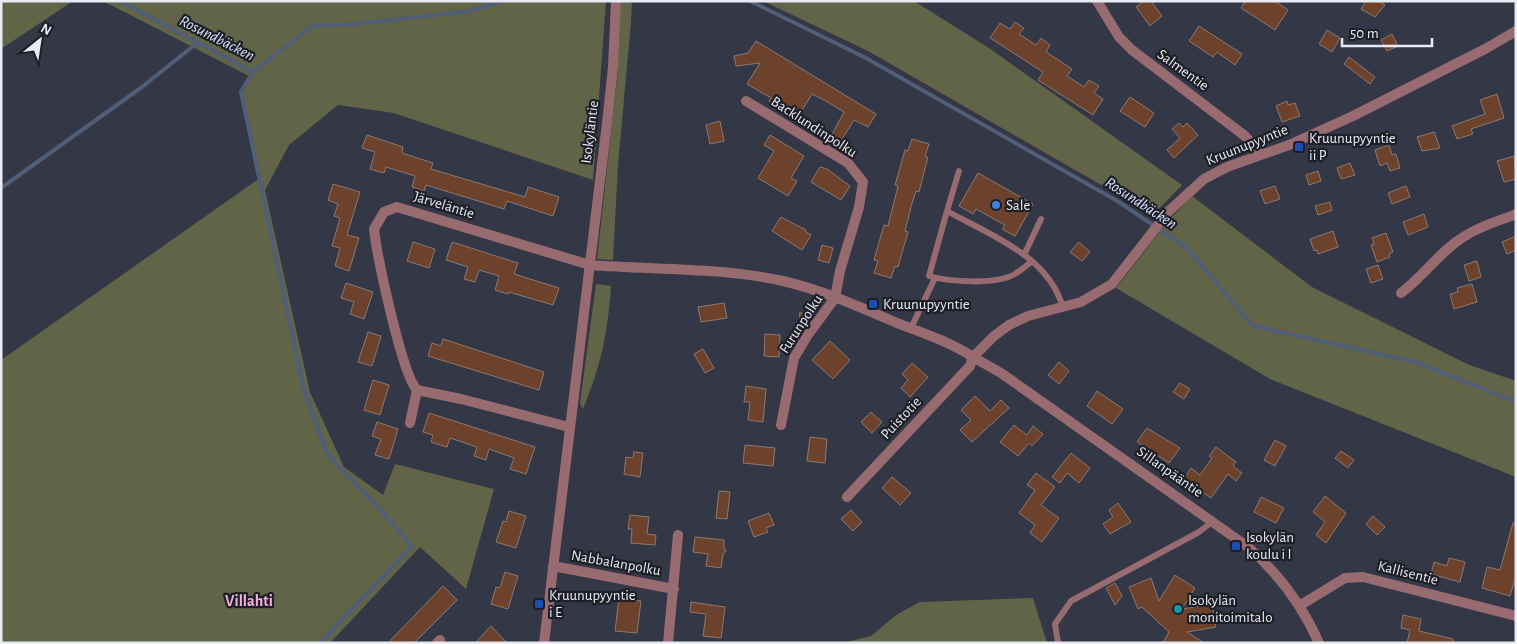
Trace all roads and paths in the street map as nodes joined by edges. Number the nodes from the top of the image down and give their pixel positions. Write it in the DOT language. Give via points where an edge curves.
graph roads {
  1 [pos="616,1"];
  2 [pos="1097,1"];
  3 [pos="1516,30"];
  4 [pos="746,100"];
  5 [pos="1260,154"];
  6 [pos="958,171"];
  7 [pos="947,211"];
  8 [pos="1516,214"];
  9 [pos="1041,219"];
  10 [pos="1024,255"];
  11 [pos="1031,262"];
  12 [pos="590,265"];
  13 [pos="935,278"];
  14 [pos="1401,293"];
  15 [pos="835,298"];
  16 [pos="1063,308"];
  17 [pos="911,328"];
  18 [pos="973,357"];
  19 [pos="417,390"];
  20 [pos="410,423"];
  21 [pos="781,425"];
  22 [pos="569,427"];
  23 [pos="847,497"];
  24 [pos="1213,521"];
  25 [pos="678,535"];
  26 [pos="553,566"];
  27 [pos="674,589"];
  28 [pos="1299,606"];
  29 [pos="1516,616"];
  30 [pos="544,643"];
  31 [pos="668,643"];
  32 [pos="1058,643"];
  33 [pos="1319,643"];
  1 -- 12 [label="street, Isokyläntie" via="613,67"];
  2 -- 5 [label="street, Salmentie" via="1119,37 1132,50 1245,136"];
  3 -- 5 [label="street, Kruunupyyntie" via="1352,116 1289,145"];
  4 -- 15 [label="street, Backlundinpolku" via="848,163 863,182"];
  5 -- 16 [label="street, Kruunupyyntie" via="1204,180 1163,218 1112,284 1081,302"];
  6 -- 7 [label="lane"];
  7 -- 10 [label="lane"];
  7 -- 13 [label="lane" via="928,276"];
  8 -- 14 [label="street" via="1465,236"];
  9 -- 10 [label="lane"];
  10 -- 11 [label="lane"];
  11 -- 13 [label="lane" via="1014,275 1000,279 967,281"];
  11 -- 16 [label="lane" via="1052,284"];
  12 -- 15 [label="street" via="756,276 816,290"];
  12 -- 19 [label="street, Järveläntie" via="405,209 397,207 384,212 374,229 376,240 403,360"];
  12 -- 22 [label="street"];
  13 -- 17 [label="lane"];
  15 -- 17 [label="street"];
  15 -- 21 [label="street, Furunpolku" via="794,358"];
  16 -- 18 [label="street, Kruunupyyntie" via="1028,316 1009,325"];
  17 -- 18 [label="street"];
  18 -- 23 [label="street, Puistotie" via="970,366"];
  18 -- 24 [label="street, Sillanpääntie" via="1001,373"];
  19 -- 20 [label="street"];
  19 -- 22 [label="street"];
  22 -- 26 [label="street"];
  24 -- 28 [label="street, Sillanpääntie" via="1267,564"];
  24 -- 32 [label="lane" via="1199,532 1071,602 1055,624"];
  25 -- 27 [label="street, Nabbalanpolku"];
  26 -- 27 [label="street, Nabbalanpolku"];
  26 -- 30 [label="street"];
  27 -- 31 [label="street, Nabbalanpolku"];
  28 -- 29 [label="street, Kallisentie" via="1345,578 1363,577"];
  28 -- 33 [label="street, Sillanpääntie"];
}
